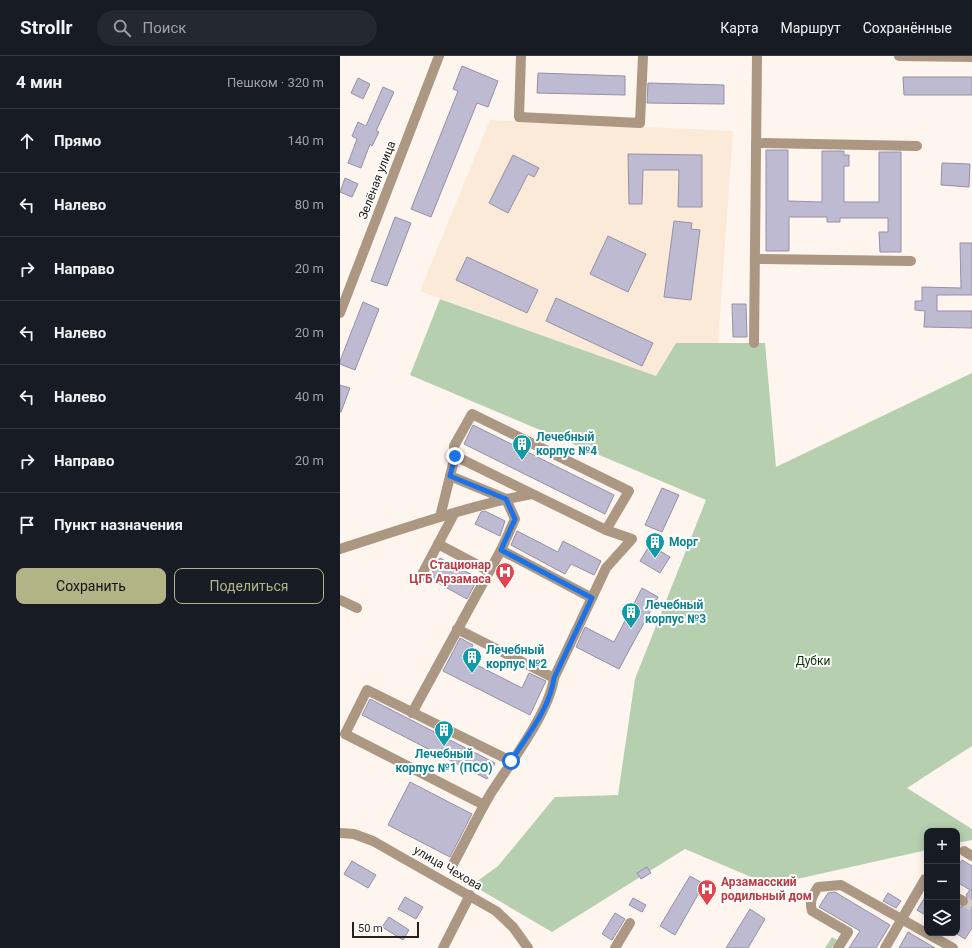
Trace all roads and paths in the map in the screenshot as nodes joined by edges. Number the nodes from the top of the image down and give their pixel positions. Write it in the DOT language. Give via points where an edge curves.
graph roads {
  1 [pos="439,56"];
  2 [pos="521,56"];
  3 [pos="643,56"];
  4 [pos="757,56"];
  5 [pos="899,56"];
  6 [pos="972,57"];
  7 [pos="756,143"];
  8 [pos="917,146"];
  9 [pos="755,259"];
  10 [pos="911,261"];
  11 [pos="340,313"];
  12 [pos="754,343"];
  13 [pos="455,456"];
  14 [pos="450,476"];
  15 [pos="532,494"];
  16 [pos="506,499"];
  17 [pos="454,514"];
  18 [pos="440,517"];
  19 [pos="606,530"];
  20 [pos="438,544"];
  21 [pos="340,549"];
  22 [pos="501,550"];
  23 [pos="489,572"];
  24 [pos="420,578"];
  25 [pos="592,598"];
  26 [pos="340,600"];
  27 [pos="356,608"];
  28 [pos="457,629"];
  29 [pos="554,678"];
  30 [pos="412,713"];
  31 [pos="511,761"];
  32 [pos="484,805"];
  33 [pos="340,833"];
  34 [pos="452,866"];
  35 [pos="924,881"];
  36 [pos="470,895"];
  37 [pos="902,919"];
  38 [pos="630,923"];
  39 [pos="887,947"];
  40 [pos="443,948"];
  41 [pos="528,948"];
  42 [pos="615,948"];
  43 [pos="838,948"];
  44 [pos="953,948"];
  1 -- 11 [label="street, Зелёная улица"];
  2 -- 3 [label="street" via="519,117 640,123"];
  4 -- 7 [label="street"];
  5 -- 6 [label="street"];
  7 -- 8 [label="street"];
  7 -- 9 [label="street"];
  9 -- 10 [label="street"];
  9 -- 12 [label="street"];
  13 -- 14 [label="street"];
  13 -- 15 [label="street"];
  13 -- 19 [label="street" via="454,446 472,414 629,491"];
  14 -- 16 [label="street"];
  14 -- 18 [label="street"];
  15 -- 16 [label="street"];
  15 -- 19 [label="street"];
  16 -- 17 [label="street"];
  16 -- 22 [label="street" via="515,519"];
  17 -- 18 [label="street"];
  17 -- 20 [label="street"];
  18 -- 21 [label="street"];
  19 -- 25 [label="street" via="632,540 606,568"];
  20 -- 23 [label="street"];
  20 -- 24 [label="street"];
  22 -- 23 [label="street"];
  22 -- 25 [label="street"];
  23 -- 28 [label="street"];
  25 -- 29 [label="street"];
  26 -- 27 [label="street"];
  28 -- 29 [label="street"];
  28 -- 30 [label="street"];
  29 -- 31 [label="street" via="553,689 536,723"];
  30 -- 31 [label="street"];
  30 -- 32 [label="street" via="367,690 345,734"];
  31 -- 32 [label="street"];
  32 -- 34 [label="street"];
  33 -- 36 [label="street, улица Чехова" via="354,834 373,841"];
  35 -- 37 [label="street"];
  36 -- 40 [label="street"];
  36 -- 41 [label="street, улица Чехова" via="496,911 513,926"];
  37 -- 39 [label="street"];
  37 -- 43 [label="street" via="841,885 818,887 811,898 812,910 848,932"];
  37 -- 44 [label="street"];
  38 -- 42 [label="street"];
}
